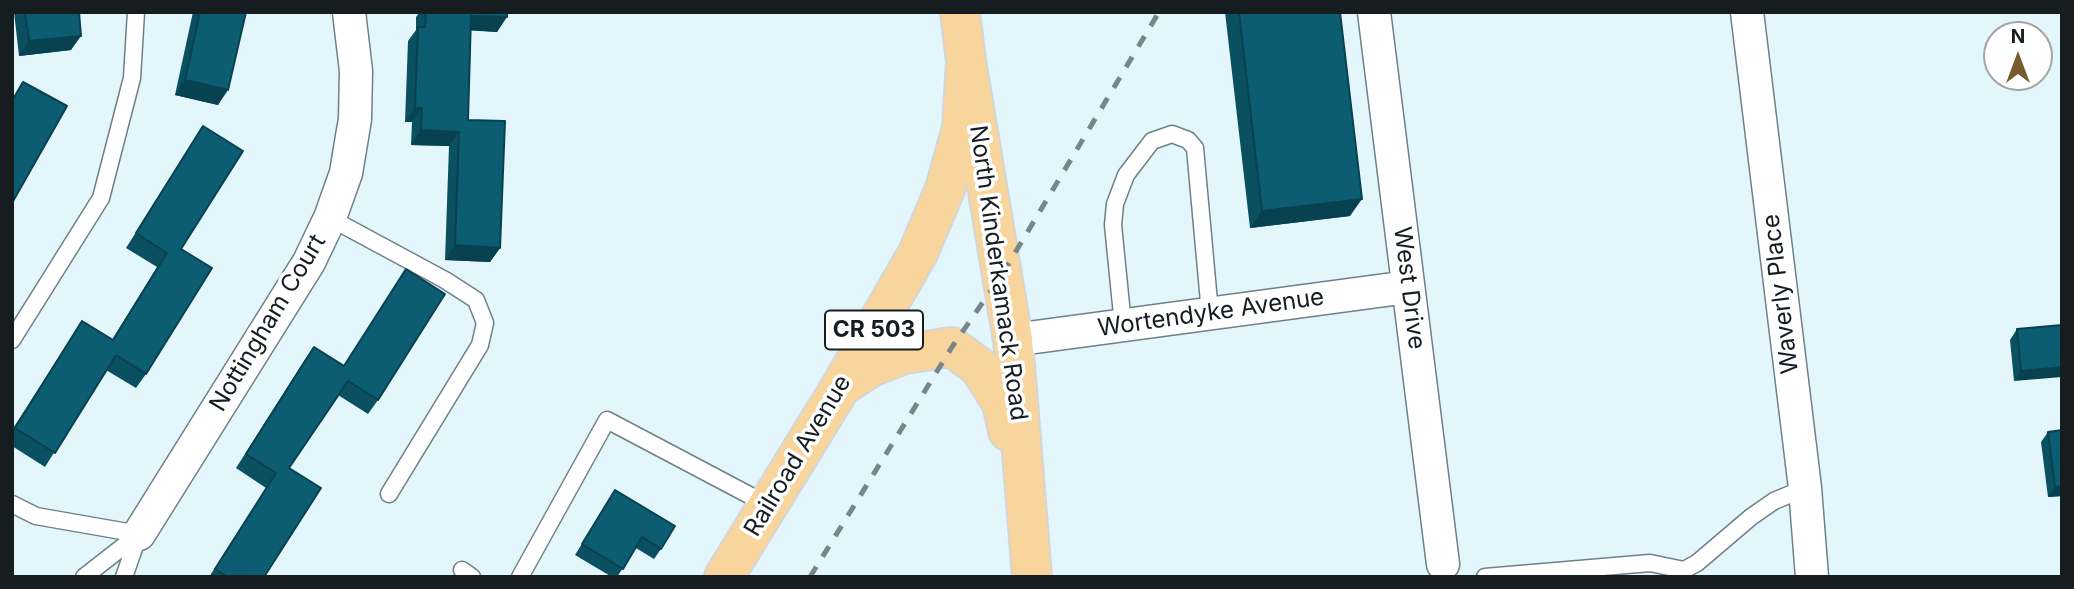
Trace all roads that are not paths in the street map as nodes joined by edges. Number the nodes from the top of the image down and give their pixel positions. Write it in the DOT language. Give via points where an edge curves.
graph roads {
  1 [pos="136,12"];
  2 [pos="349,12"];
  3 [pos="960,12"];
  4 [pos="1374,12"];
  5 [pos="1747,12"];
  6 [pos="965,61"];
  7 [pos="330,219"];
  8 [pos="1408,287"];
  9 [pos="1210,313"];
  10 [pos="1123,325"];
  11 [pos="12,340"];
  12 [pos="1013,340"];
  13 [pos="952,347"];
  14 [pos="840,388"];
  15 [pos="1805,488"];
  16 [pos="389,494"];
  17 [pos="12,504"];
  18 [pos="768,505"];
  19 [pos="139,534"];
  20 [pos="1030,536"];
  21 [pos="1443,564"];
  22 [pos="1685,574"];
  23 [pos="84,577"];
  24 [pos="124,577"];
  25 [pos="520,577"];
  26 [pos="724,577"];
  27 [pos="1032,577"];
  28 [pos="1485,577"];
  29 [pos="1812,577"];
  1 -- 11 [label="lane" via="132,78 101,198"];
  2 -- 7 [label="street, Nottingham Court" via="356,71 355,119 346,173"];
  3 -- 6 [label="main road, North Kinderkamack Road / CR 503"];
  4 -- 8 [label="street, West Drive"];
  5 -- 15 [label="street, Waverly Place"];
  6 -- 12 [label="main road, North Kinderkamack Road / CR 503"];
  6 -- 14 [label="main road, Railroad Avenue / CR 503" via="962,128 945,189 918,253"];
  7 -- 16 [label="lane" via="476,300 485,323 480,345"];
  7 -- 19 [label="street, Nottingham Court" via="309,262"];
  8 -- 9 [label="street, Wortendyke Avenue"];
  8 -- 21 [label="street, West Drive"];
  9 -- 10 [label="street, Wortendyke Avenue"];
  9 -- 10 [label="lane" via="1195,148 1172,134 1152,141 1126,175 1115,204 1112,225"];
  10 -- 12 [label="street, Wortendyke Avenue"];
  12 -- 13 [label="main road"];
  12 -- 20 [label="main road, North Kinderkamack Road / CR 503"];
  13 -- 14 [label="main road" via="904,354 871,367"];
  13 -- 20 [label="main road" via="979,367 1002,403"];
  14 -- 18 [label="main road, Railroad Avenue / CR 503"];
  15 -- 22 [label="lane" via="1774,500"];
  15 -- 29 [label="street, Waverly Place"];
  17 -- 19 [label="lane" via="36,516"];
  18 -- 25 [label="lane" via="607,420"];
  18 -- 26 [label="main road, Railroad Avenue / CR 503"];
  19 -- 23 [label="lane"];
  19 -- 24 [label="lane"];
  20 -- 27 [label="main road, North Kinderkamack Road / CR 503"];
  22 -- 28 [label="lane" via="1650,563"];
}
